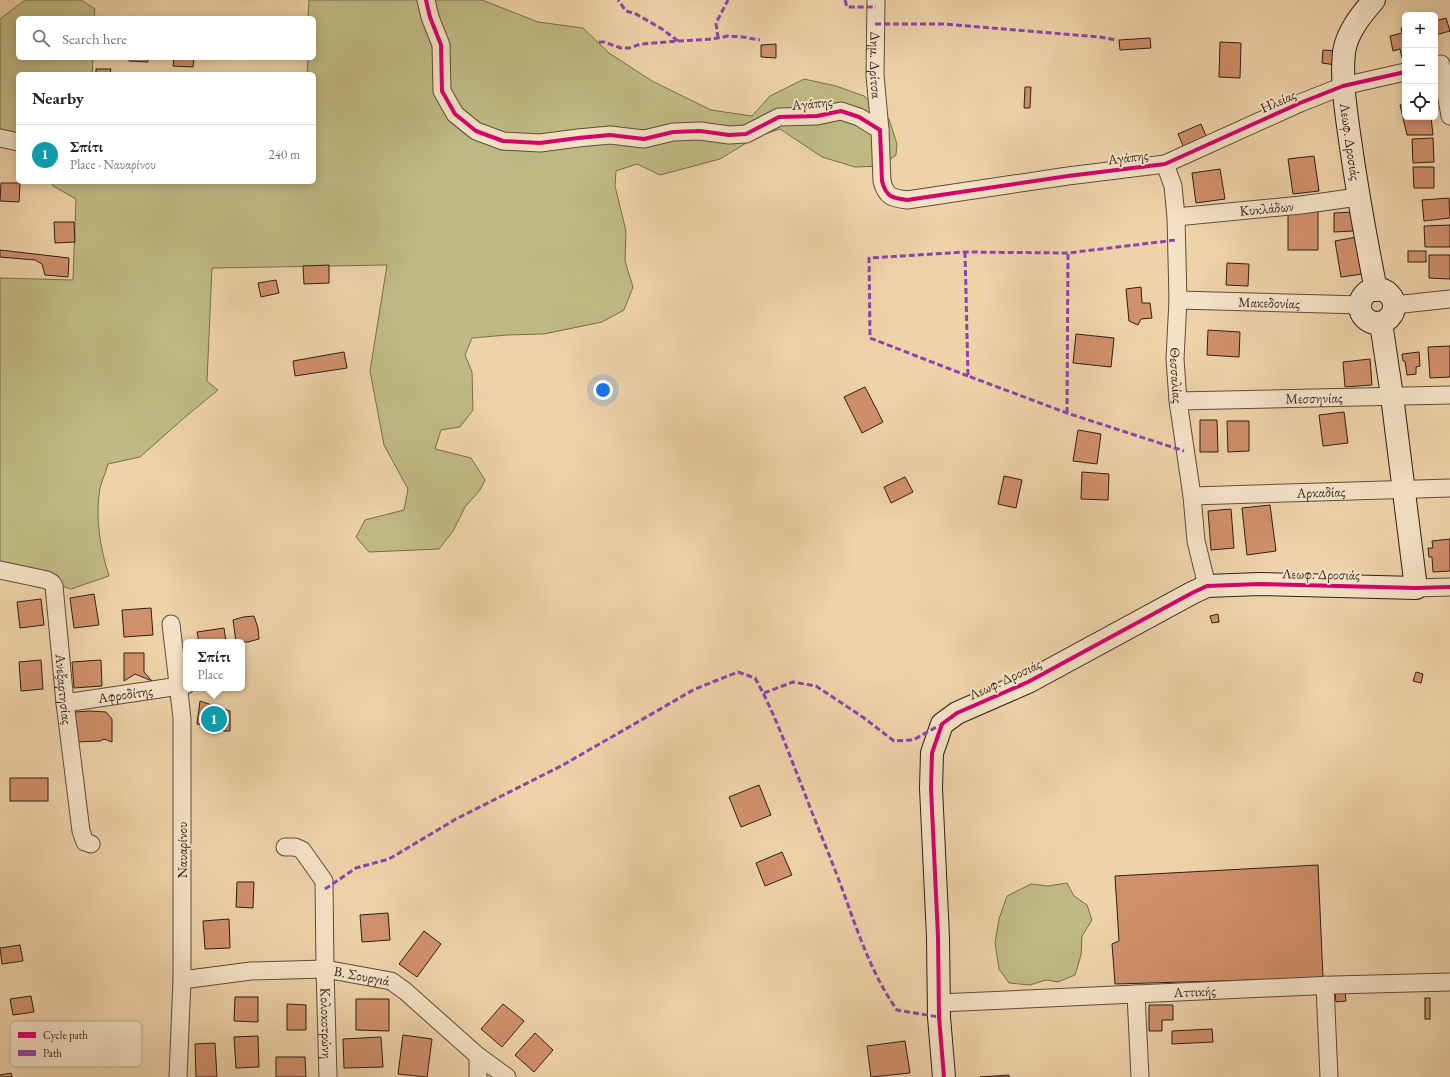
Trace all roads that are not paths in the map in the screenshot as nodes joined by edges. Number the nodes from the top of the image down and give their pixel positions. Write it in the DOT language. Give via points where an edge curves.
graph roads {
  1 [pos="426,0"];
  2 [pos="876,0"];
  3 [pos="1374,0"];
  4 [pos="1442,64"];
  5 [pos="1402,73"];
  6 [pos="1343,86"];
  7 [pos="1450,116"];
  8 [pos="880,130"];
  9 [pos="0,138"];
  10 [pos="16,142"];
  11 [pos="1165,164"];
  12 [pos="1358,197"];
  13 [pos="1176,217"];
  14 [pos="1376,290"];
  15 [pos="1178,300"];
  16 [pos="1450,300"];
  17 [pos="1394,305"];
  18 [pos="1361,306"];
  19 [pos="1381,323"];
  20 [pos="1450,395"];
  21 [pos="1392,396"];
  22 [pos="1178,401"];
  23 [pos="1404,488"];
  24 [pos="1450,488"];
  25 [pos="1192,496"];
  26 [pos="0,570"];
  27 [pos="1207,586"];
  28 [pos="1450,587"];
  29 [pos="1416,588"];
  30 [pos="171,624"];
  31 [pos="182,686"];
  32 [pos="65,703"];
  33 [pos="92,844"];
  34 [pos="285,847"];
  35 [pos="325,969"];
  36 [pos="182,980"];
  37 [pos="1450,982"];
  38 [pos="1325,985"];
  39 [pos="1136,994"];
  40 [pos="939,1004"];
  41 [pos="478,1056"];
  42 [pos="178,1077"];
  43 [pos="328,1077"];
  44 [pos="478,1077"];
  45 [pos="507,1077"];
  46 [pos="944,1077"];
  47 [pos="1140,1077"];
  48 [pos="1329,1077"];
  1 -- 8 [label="street, Αγάπης" via="441,45 442,91 455,114 476,131 503,140 540,143 610,135 644,139 673,132 700,131 729,135 746,134 779,118 817,116 841,111 859,117"];
  2 -- 8 [label="street, Δημ. Δρίτσα" via="875,75"];
  3 -- 6 [label="street, Λεωφ. Δροσιάς" via="1358,18 1344,51"];
  4 -- 7 [label="street"];
  5 -- 6 [label="street, Ηλείας"];
  6 -- 11 [label="street, Ηλείας"];
  6 -- 12 [label="street, Λεωφ. Δροσιάς"];
  8 -- 11 [label="street, Αγάπης" via="882,181 889,196 897,199 907,200"];
  9 -- 10 [label="street"];
  11 -- 13 [label="street, Θεσσαλίας" via="1173,186"];
  12 -- 13 [label="street, Κυκλάδων"];
  12 -- 14 [label="street, Λεωφ. Δροσιάς"];
  13 -- 15 [label="street, Θεσσαλίας"];
  14 -- 17 [label="street" via="1386,292"];
  14 -- 18 [label="street" via="1367,293"];
  15 -- 18 [label="street, Μακεδονίας"];
  15 -- 22 [label="street, Θεσσαλίας" via="1175,359"];
  16 -- 17 [label="street"];
  17 -- 19 [label="street" via="1392,315"];
  18 -- 19 [label="street" via="1366,319"];
  19 -- 21 [label="street"];
  20 -- 21 [label="street, Μεσσηνίας"];
  21 -- 22 [label="street, Μεσσηνίας"];
  21 -- 23 [label="street"];
  22 -- 25 [label="street, Θεσσαλίας"];
  23 -- 24 [label="street, Αρκαδίας"];
  23 -- 25 [label="street, Αρκαδίας"];
  23 -- 29 [label="street"];
  25 -- 27 [label="street, Θεσσαλίας" via="1196,542"];
  26 -- 32 [label="street, Ανεξαρτησίας" via="47,580 54,586"];
  27 -- 29 [label="street, Λεωφ. Δροσιάς" via="1259,584"];
  27 -- 40 [label="street, Λεωφ. Δροσιάς" via="1028,682 957,713 942,724 932,753"];
  28 -- 29 [label="street"];
  30 -- 31 [label="street, Ναυαρίνου"];
  31 -- 32 [label="street, Αφροδίτης"];
  31 -- 36 [label="street, Ναυαρίνου"];
  32 -- 33 [label="street, Ανεξαρτησίας" via="81,831 85,842"];
  34 -- 35 [label="street, Κολοκοτρώνη" via="302,850 324,881"];
  35 -- 36 [label="street, Β. Σουργιά" via="252,971"];
  35 -- 41 [label="street, Β. Σουργιά" via="391,981"];
  35 -- 43 [label="street, Κολοκοτρώνη"];
  36 -- 42 [label="street, Ναυαρίνου"];
  37 -- 38 [label="street, Αττικής"];
  38 -- 39 [label="street, Αττικής"];
  38 -- 48 [label="street"];
  39 -- 40 [label="street, Αττικής"];
  39 -- 47 [label="street"];
  40 -- 46 [label="street, Λεωφ. Δροσιάς"];
  41 -- 44 [label="street"];
  41 -- 45 [label="street, Β. Σουργιά"];
}
